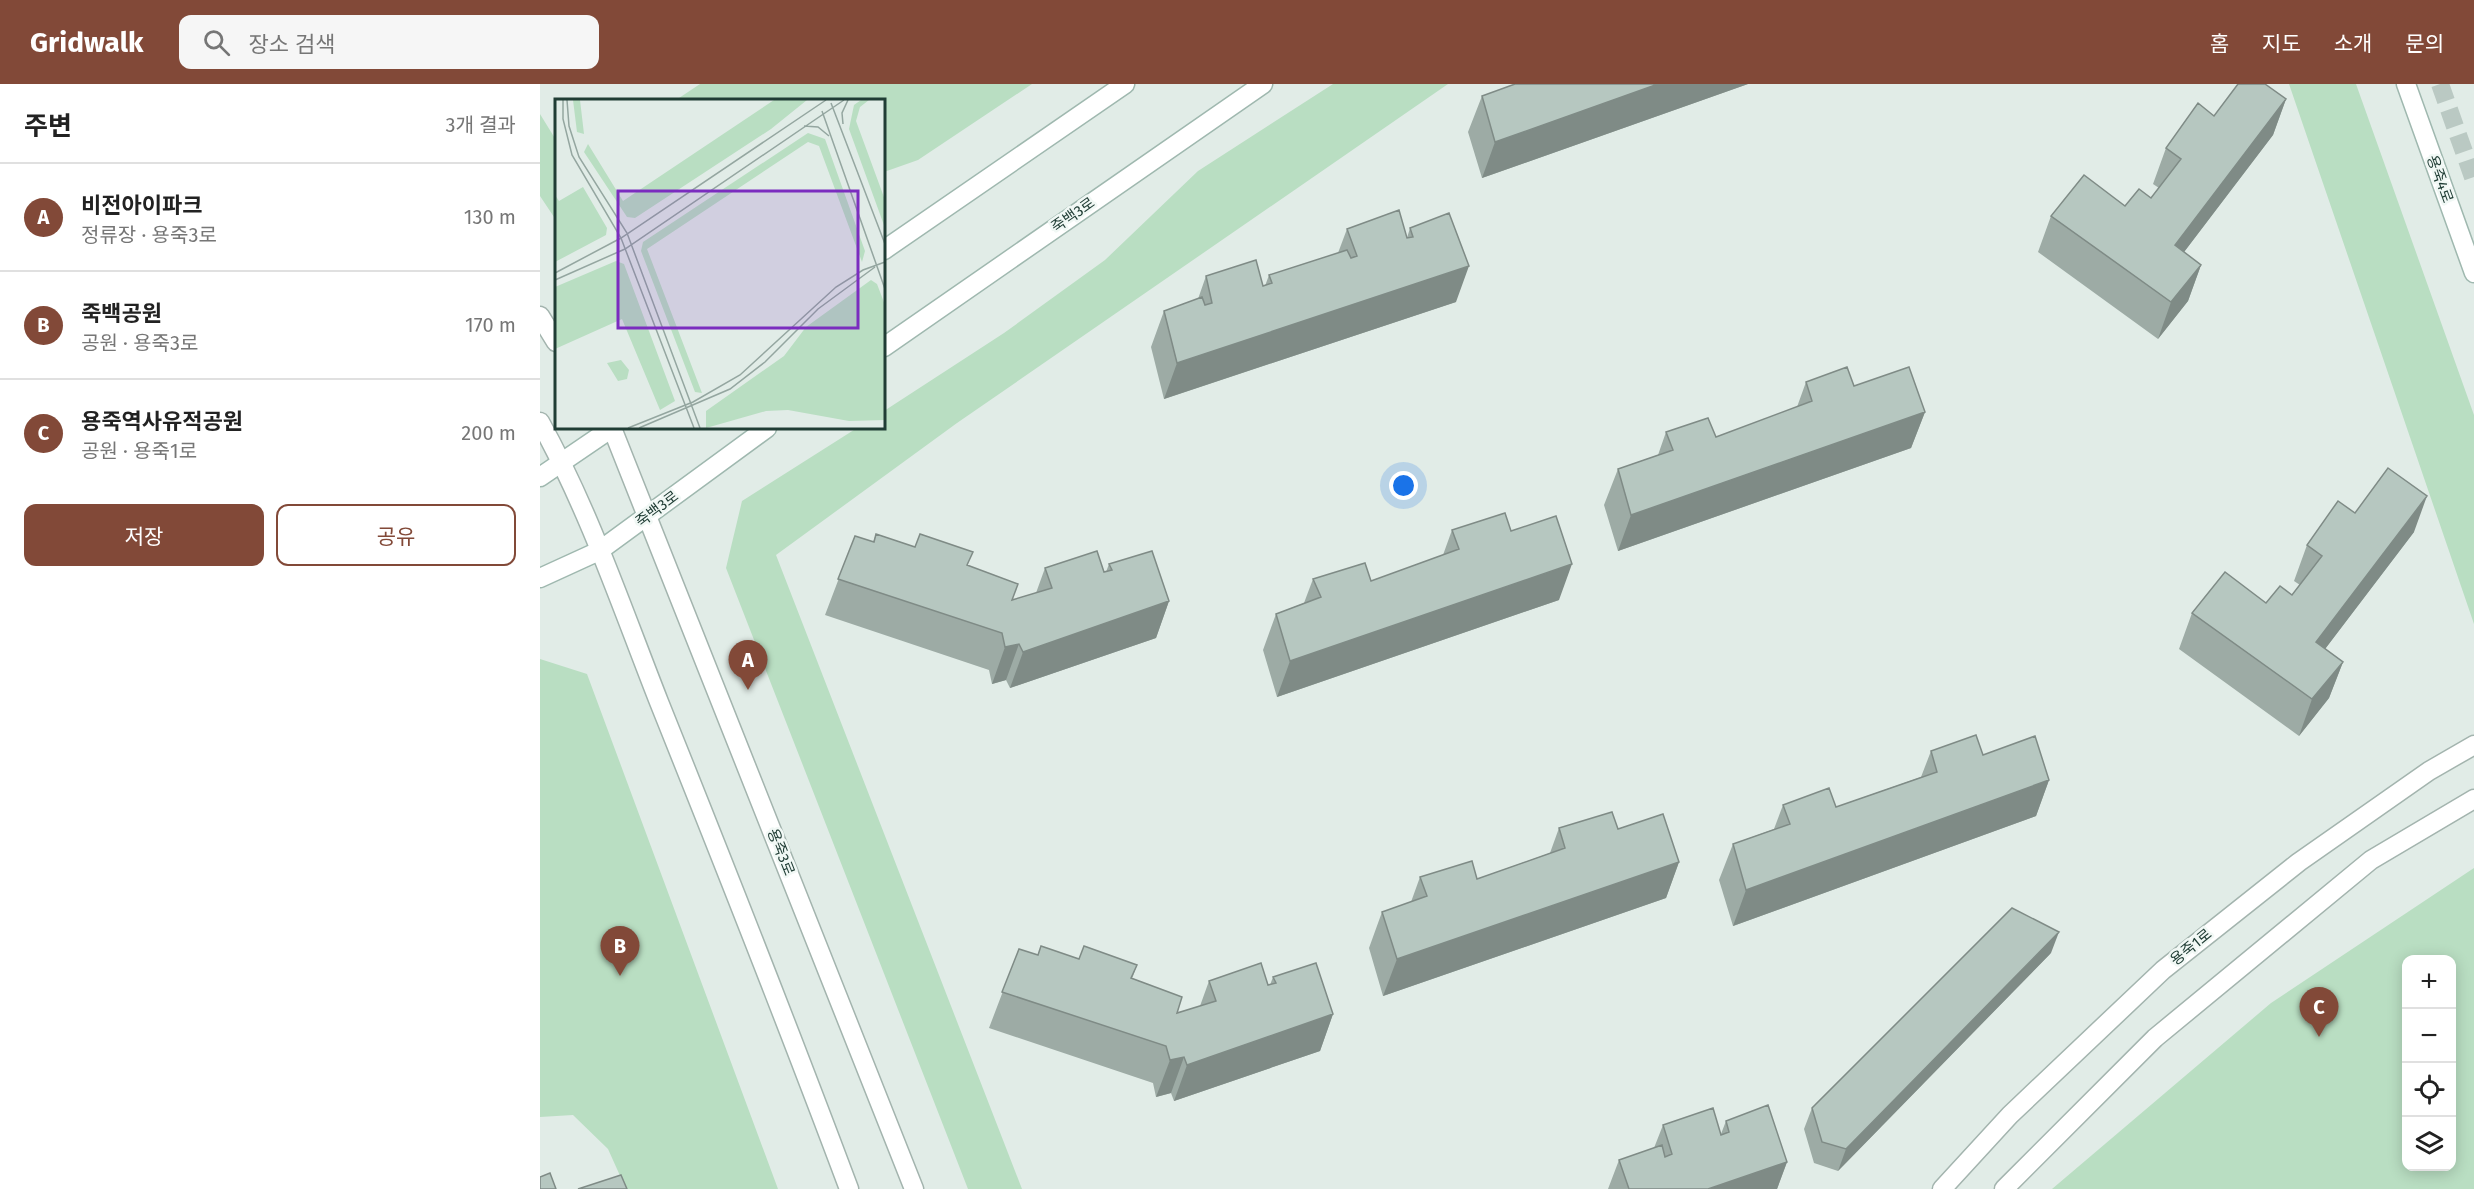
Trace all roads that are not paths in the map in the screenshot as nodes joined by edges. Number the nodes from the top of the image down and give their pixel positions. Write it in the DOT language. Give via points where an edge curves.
graph roads {
  1 [pos="1125,84"];
  2 [pos="1263,84"];
  3 [pos="2406,84"];
  4 [pos="885,249"];
  5 [pos="2474,273"];
  6 [pos="540,316"];
  7 [pos="555,340"];
  8 [pos="885,346"];
  9 [pos="540,422"];
  10 [pos="611,429"];
  11 [pos="612,429"];
  12 [pos="766,429"];
  13 [pos="563,463"];
  14 [pos="540,477"];
  15 [pos="648,515"];
  16 [pos="599,551"];
  17 [pos="540,578"];
  18 [pos="2474,745"];
  19 [pos="2474,799"];
  20 [pos="849,1189"];
  21 [pos="914,1189"];
  22 [pos="1942,1189"];
  23 [pos="2004,1189"];
  1 -- 4 [label="street"];
  2 -- 8 [label="street, 죽백3로"];
  3 -- 5 [label="street, 용죽4로"];
  6 -- 7 [label="street"];
  9 -- 13 [label="street"];
  10 -- 13 [label="street"];
  11 -- 15 [label="street, 용죽3로"];
  12 -- 15 [label="street, 죽백3로"];
  13 -- 14 [label="street"];
  13 -- 16 [label="street"];
  15 -- 16 [label="street, 죽백3로"];
  15 -- 21 [label="street, 용죽3로"];
  16 -- 17 [label="street, 죽백3로"];
  16 -- 20 [label="street"];
  18 -- 22 [label="street, 용죽1로" via="2429,771 2298,862 2163,970 2010,1115"];
  19 -- 23 [label="street" via="2372,860 2164,1030"];
}
